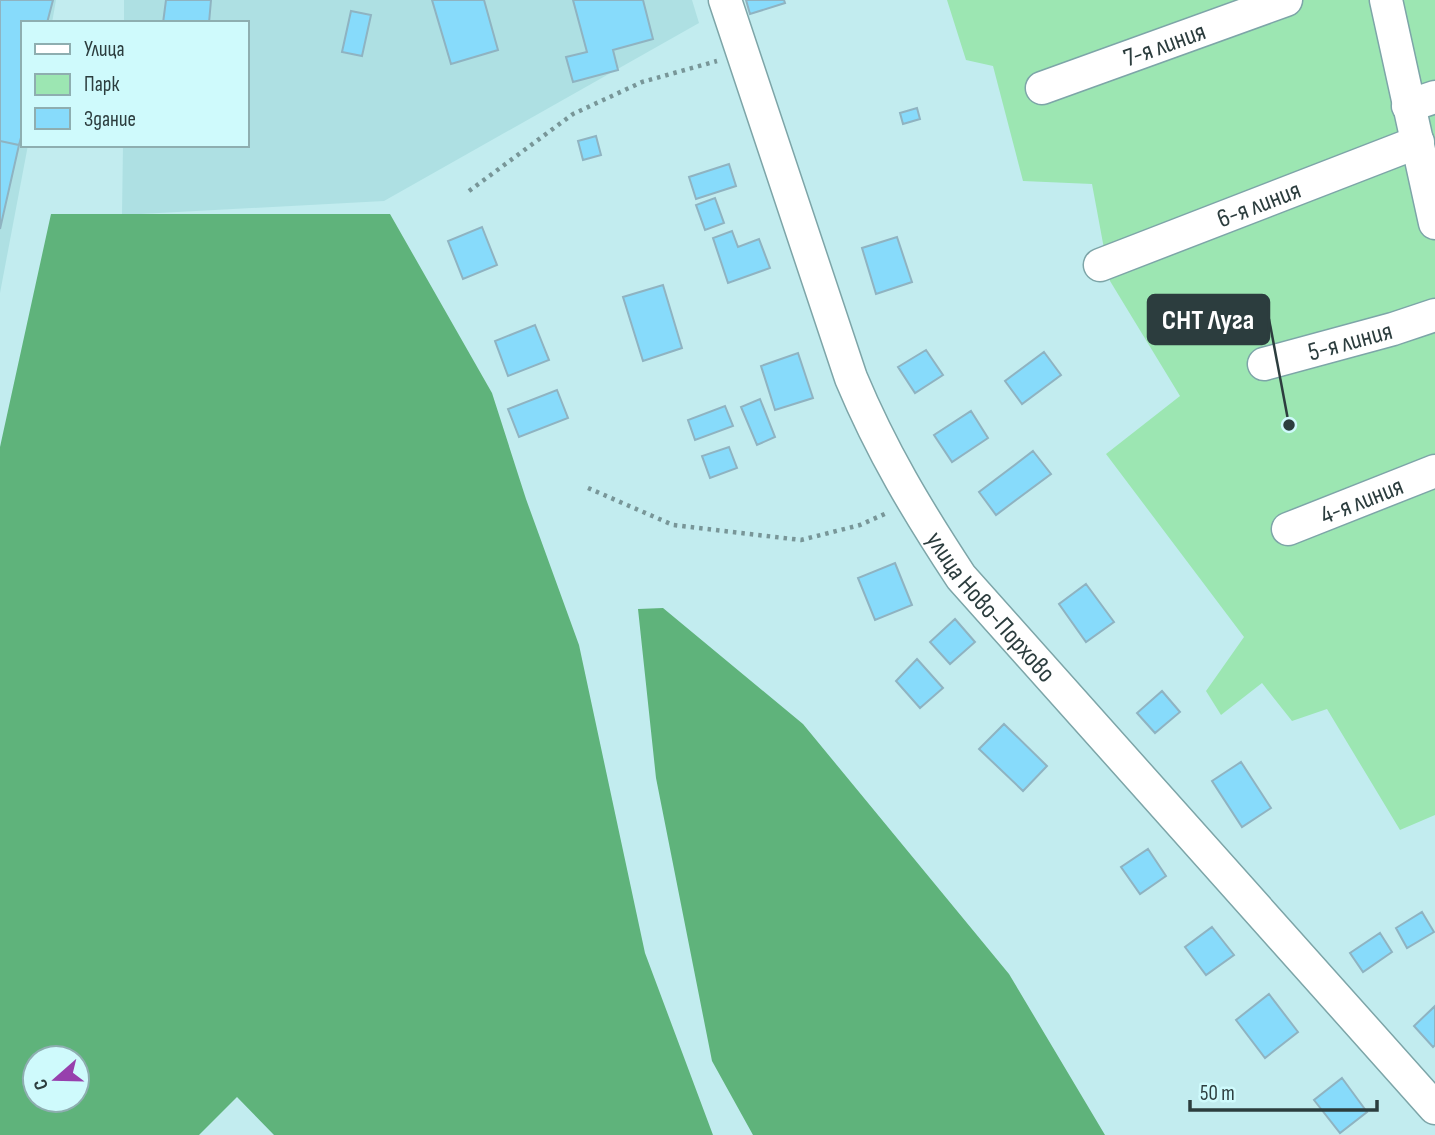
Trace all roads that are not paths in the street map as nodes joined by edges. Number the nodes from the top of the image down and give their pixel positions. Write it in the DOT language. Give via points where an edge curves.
graph roads {
  1 [pos="725,0"];
  2 [pos="1286,0"];
  3 [pos="1386,0"];
  4 [pos="1042,88"];
  5 [pos="1422,101"];
  6 [pos="1418,142"];
  7 [pos="1435,223"];
  8 [pos="1100,265"];
  9 [pos="1435,315"];
  10 [pos="1265,364"];
  11 [pos="1435,471"];
  12 [pos="1288,529"];
  13 [pos="1435,1108"];
  1 -- 13 [label="street, улица Ново-Порхово" via="851,378 873,431 912,502 961,577"];
  2 -- 4 [label="street, 7-я линия"];
  3 -- 5 [label="street"];
  5 -- 6 [label="street"];
  6 -- 7 [label="street"];
  6 -- 8 [label="street, 6-я линия"];
  9 -- 10 [label="street, 5-я линия"];
  11 -- 12 [label="street, 4-я линия"];
}
